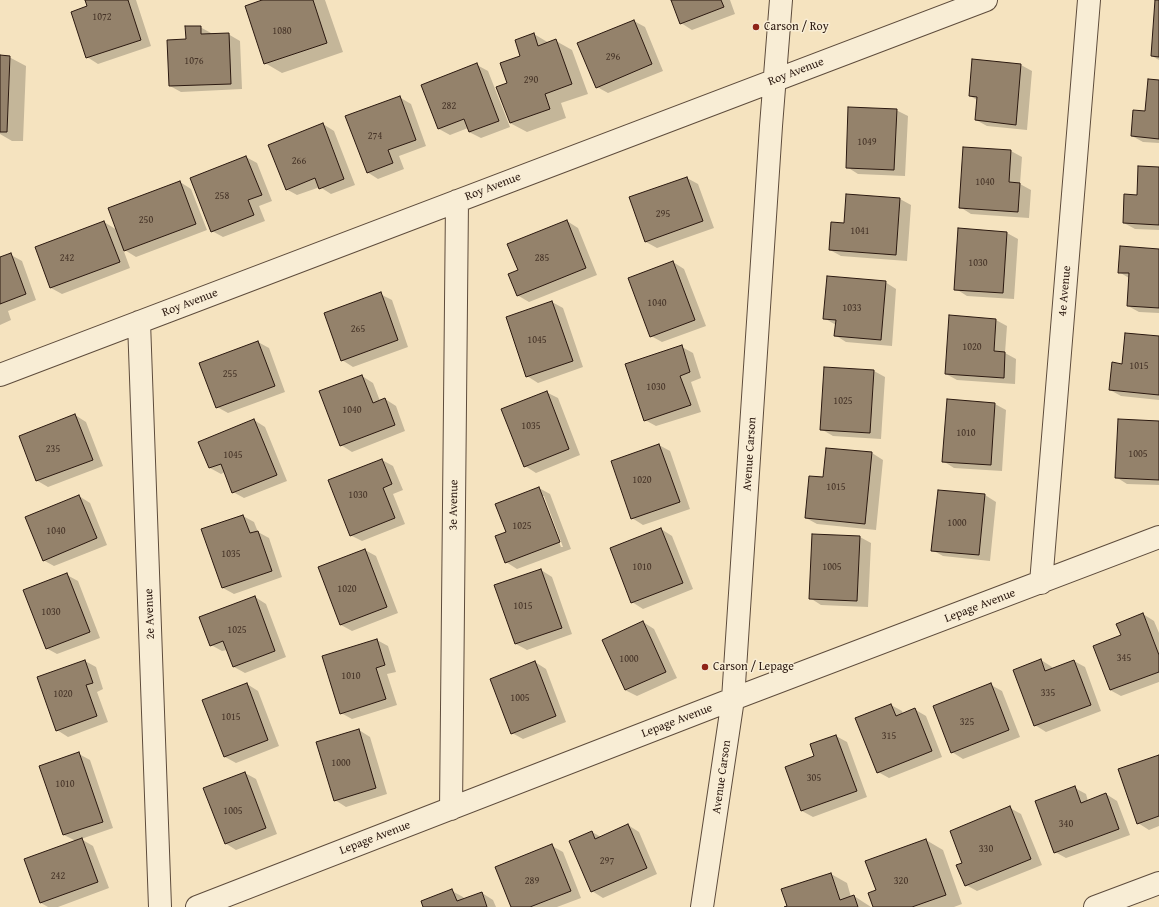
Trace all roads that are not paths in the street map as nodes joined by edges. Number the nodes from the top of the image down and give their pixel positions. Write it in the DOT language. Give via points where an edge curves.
graph roads {
  1 [pos="781,0"];
  2 [pos="986,0"];
  3 [pos="1089,0"];
  4 [pos="775,80"];
  5 [pos="457,201"];
  6 [pos="139,322"];
  7 [pos="0,375"];
  8 [pos="1159,537"];
  9 [pos="1040,583"];
  10 [pos="733,699"];
  11 [pos="451,808"];
  12 [pos="1159,884"];
  13 [pos="160,907"];
  14 [pos="197,907"];
  15 [pos="702,907"];
  16 [pos="1094,907"];
  1 -- 4 [label="street, Avenue Carson"];
  2 -- 4 [label="street, Roy Avenue"];
  3 -- 9 [label="street, 4e Avenue"];
  4 -- 5 [label="street, Roy Avenue"];
  4 -- 10 [label="street, Avenue Carson"];
  5 -- 6 [label="street, Roy Avenue"];
  5 -- 11 [label="street, 3e Avenue"];
  6 -- 7 [label="street, Roy Avenue"];
  6 -- 13 [label="street, 2e Avenue"];
  8 -- 9 [label="street, Lepage Avenue"];
  9 -- 10 [label="street, Lepage Avenue"];
  10 -- 11 [label="street, Lepage Avenue"];
  10 -- 15 [label="street, Avenue Carson"];
  11 -- 14 [label="street, Lepage Avenue"];
  12 -- 16 [label="street"];
}
